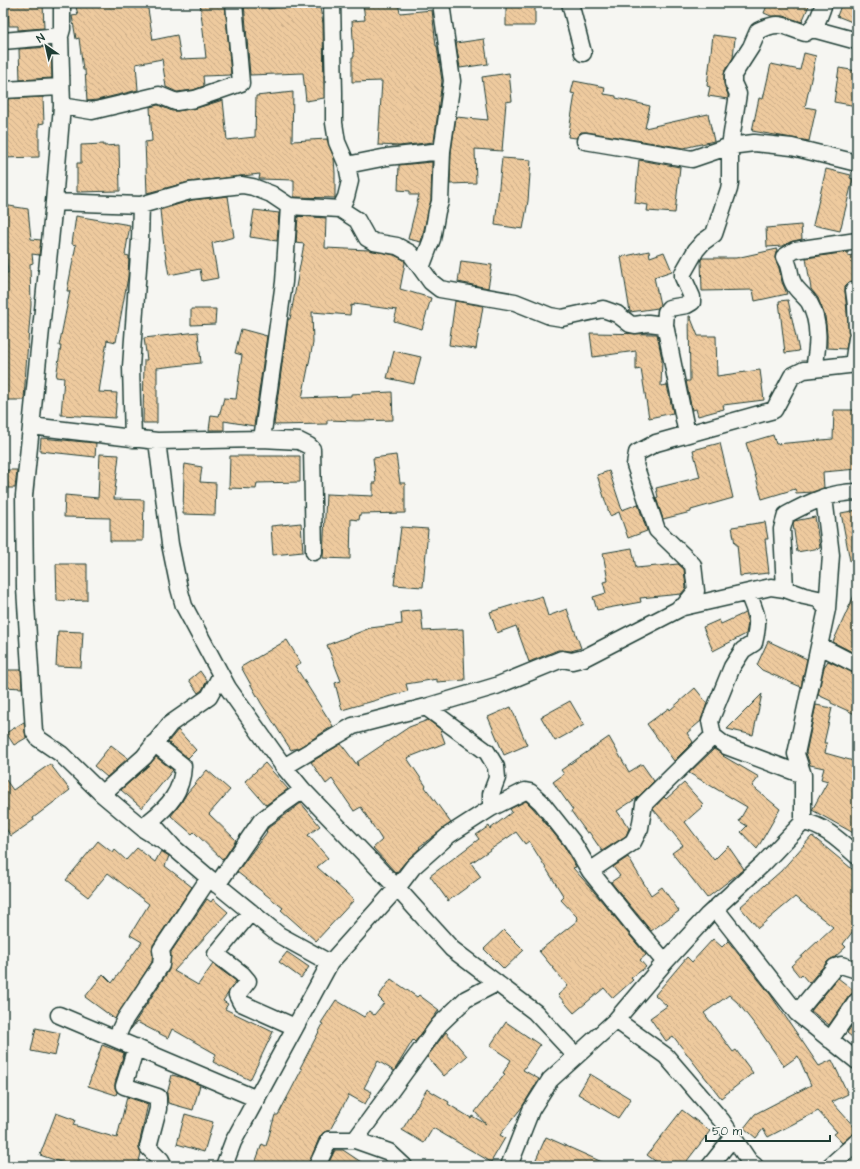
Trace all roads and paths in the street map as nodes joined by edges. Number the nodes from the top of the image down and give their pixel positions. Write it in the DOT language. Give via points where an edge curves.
graph roads {
  1 [pos="62,3"];
  2 [pos="234,3"];
  3 [pos="332,3"];
  4 [pos="441,3"];
  5 [pos="570,3"];
  6 [pos="824,3"];
  7 [pos="812,29"];
  8 [pos="60,36"];
  9 [pos="3,41"];
  10 [pos="857,42"];
  11 [pos="583,53"];
  12 [pos="61,87"];
  13 [pos="3,90"];
  14 [pos="62,106"];
  15 [pos="585,141"];
  16 [pos="730,146"];
  17 [pos="442,151"];
  18 [pos="857,163"];
  19 [pos="347,165"];
  20 [pos="54,202"];
  21 [pos="141,205"];
  22 [pos="289,206"];
  23 [pos="340,209"];
  24 [pos="857,241"];
  25 [pos="421,268"];
  26 [pos="857,290"];
  27 [pos="665,325"];
  28 [pos="857,330"];
  29 [pos="857,338"];
  30 [pos="855,364"];
  31 [pos="814,369"];
  32 [pos="31,426"];
  33 [pos="687,434"];
  34 [pos="133,439"];
  35 [pos="262,439"];
  36 [pos="157,441"];
  37 [pos="857,492"];
  38 [pos="824,497"];
  39 [pos="314,552"];
  40 [pos="785,589"];
  41 [pos="748,593"];
  42 [pos="683,607"];
  43 [pos="827,609"];
  44 [pos="656,615"];
  45 [pos="820,646"];
  46 [pos="857,665"];
  47 [pos="221,675"];
  48 [pos="426,708"];
  49 [pos="713,736"];
  50 [pos="154,743"];
  51 [pos="284,767"];
  52 [pos="803,775"];
  53 [pos="303,790"];
  54 [pos="102,794"];
  55 [pos="491,808"];
  56 [pos="803,822"];
  57 [pos="174,848"];
  58 [pos="857,856"];
  59 [pos="590,871"];
  60 [pos="213,881"];
  61 [pos="397,888"];
  62 [pos="715,908"];
  63 [pos="251,912"];
  64 [pos="665,962"];
  65 [pos="330,963"];
  66 [pos="857,970"];
  67 [pos="497,983"];
  68 [pos="857,1001"];
  69 [pos="797,1013"];
  70 [pos="59,1015"];
  71 [pos="616,1020"];
  72 [pos="295,1028"];
  73 [pos="118,1040"];
  74 [pos="830,1040"];
  75 [pos="136,1047"];
  76 [pos="576,1056"];
  77 [pos="857,1061"];
  78 [pos="257,1099"];
  79 [pos="733,1137"];
  80 [pos="355,1140"];
  81 [pos="857,1142"];
  82 [pos="164,1166"];
  83 [pos="224,1166"];
  84 [pos="317,1166"];
  85 [pos="404,1166"];
  86 [pos="509,1166"];
  87 [pos="710,1166"];
  88 [pos="755,1166"];
  89 [pos="830,1166"];
  1 -- 8 [label="street"];
  2 -- 14 [label="street" via="241,83 195,99 176,102 159,95 92,111"];
  3 -- 19 [label="street" via="334,122 337,142"];
  4 -- 17 [label="street" via="452,81"];
  5 -- 11 [label="street"];
  6 -- 7 [label="street"];
  7 -- 10 [label="street"];
  7 -- 16 [label="street" via="805,33 778,24 758,31 733,75 733,83 738,94"];
  8 -- 9 [label="street"];
  8 -- 12 [label="street"];
  12 -- 13 [label="street"];
  12 -- 14 [label="street"];
  14 -- 20 [label="street"];
  15 -- 16 [label="street" via="692,159"];
  16 -- 18 [label="street" via="754,143 792,147"];
  16 -- 27 [label="street" via="730,183 716,230 712,237 696,250 683,272 692,302 669,308 665,316"];
  17 -- 19 [label="street"];
  17 -- 25 [label="street" via="440,202 432,239"];
  19 -- 23 [label="street" via="350,181"];
  20 -- 21 [label="street"];
  20 -- 32 [label="street"];
  21 -- 22 [label="street" via="190,191 242,185 271,194"];
  21 -- 34 [label="street" via="131,367"];
  22 -- 23 [label="street"];
  22 -- 35 [label="street" via="284,282"];
  23 -- 25 [label="street" via="357,220 367,238 405,249"];
  24 -- 31 [label="street" via="794,250 784,257 789,264 793,283 809,302 815,319 818,344"];
  25 -- 27 [label="street" via="440,289 515,302 550,316 562,318 603,309 617,314 630,324"];
  26 -- 28 [label="street" via="854,290"];
  27 -- 33 [label="street"];
  29 -- 30 [label="street"];
  30 -- 31 [label="street"];
  31 -- 33 [label="street" via="804,370 792,376 774,410"];
  32 -- 34 [label="street"];
  32 -- 54 [label="street" via="24,496 25,588 37,736 61,754"];
  33 -- 42 [label="street" via="656,442 645,448 637,453 635,465 657,530 692,564 696,591"];
  34 -- 36 [label="street"];
  35 -- 36 [label="street"];
  35 -- 39 [label="street" via="299,441 312,449"];
  36 -- 47 [label="street" via="170,544 179,588 184,606"];
  37 -- 38 [label="street"];
  38 -- 40 [label="street" via="786,515 782,529"];
  38 -- 43 [label="street" via="832,555"];
  40 -- 41 [label="street" via="771,587"];
  40 -- 43 [label="street" via="818,599"];
  41 -- 42 [label="street"];
  41 -- 49 [label="street" via="758,617 754,643 743,650 732,667 710,721"];
  42 -- 44 [label="street"];
  42 -- 48 [label="street" via="584,658 572,661 562,659 496,686"];
  43 -- 45 [label="street"];
  45 -- 46 [label="street"];
  45 -- 52 [label="street" via="796,754"];
  47 -- 50 [label="street" via="209,697 170,724"];
  47 -- 51 [label="street"];
  48 -- 51 [label="street" via="353,726"];
  48 -- 55 [label="street" via="487,752 496,767 497,778 491,794"];
  49 -- 52 [label="street" via="726,746"];
  49 -- 59 [label="street" via="644,804 640,828 633,842"];
  50 -- 54 [label="street" via="144,757"];
  50 -- 57 [label="street" via="183,766 177,794 164,810 150,821"];
  51 -- 53 [label="street"];
  52 -- 56 [label="street"];
  53 -- 60 [label="street" via="261,821"];
  53 -- 61 [label="street"];
  54 -- 57 [label="street" via="145,830"];
  55 -- 59 [label="street" via="525,791 530,792 572,841"];
  55 -- 61 [label="street" via="449,835 413,867"];
  56 -- 58 [label="street" via="812,823 827,831"];
  56 -- 62 [label="street" via="763,864"];
  57 -- 60 [label="street"];
  59 -- 64 [label="street"];
  60 -- 63 [label="street"];
  60 -- 73 [label="street" via="161,950 161,965 123,1024"];
  61 -- 65 [label="street"];
  61 -- 67 [label="street" via="452,949"];
  62 -- 64 [label="street"];
  62 -- 69 [label="street"];
  63 -- 65 [label="street" via="278,935"];
  63 -- 72 [label="street" via="216,954 248,981 237,995 241,1003"];
  64 -- 71 [label="street"];
  65 -- 72 [label="street"];
  66 -- 69 [label="street" via="841,965 835,967"];
  67 -- 76 [label="street" via="535,1012"];
  67 -- 80 [label="street" via="466,999 439,1025"];
  68 -- 74 [label="street"];
  69 -- 74 [label="street"];
  70 -- 73 [label="street"];
  71 -- 76 [label="street"];
  71 -- 79 [label="street" via="666,1056"];
  72 -- 78 [label="street"];
  73 -- 75 [label="street"];
  74 -- 77 [label="street"];
  75 -- 78 [label="street"];
  75 -- 82 [label="street" via="124,1086 158,1097 158,1109 148,1147"];
  76 -- 86 [label="street" via="550,1080 531,1110"];
  78 -- 83 [label="street" via="233,1142"];
  79 -- 87 [label="street"];
  79 -- 88 [label="street"];
  80 -- 84 [label="street" via="329,1140"];
  80 -- 85 [label="street" via="389,1152"];
  81 -- 89 [label="street"];
}
